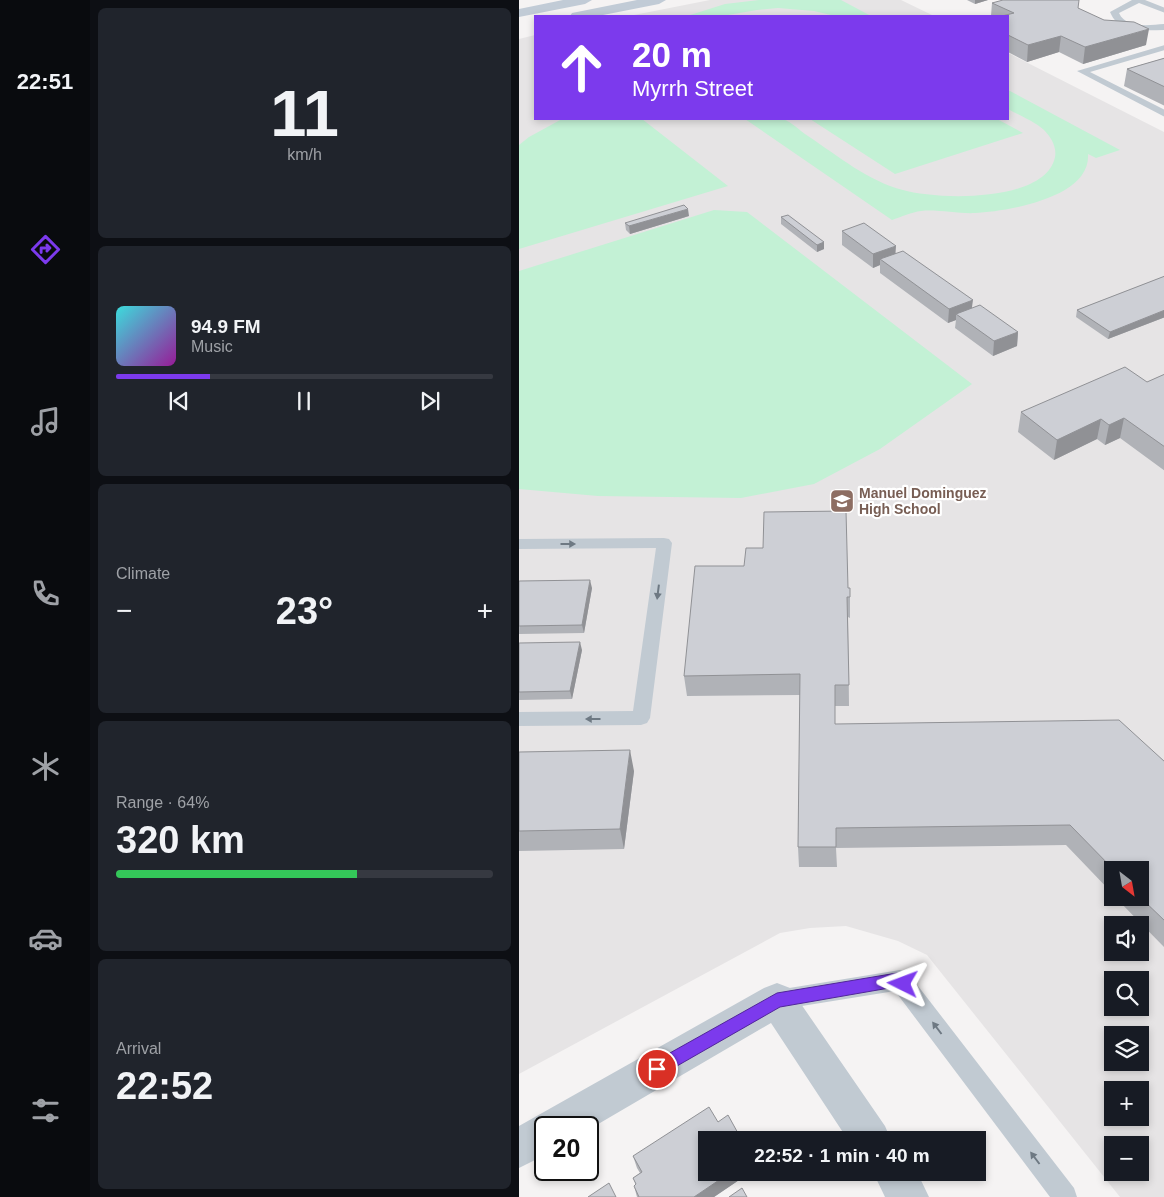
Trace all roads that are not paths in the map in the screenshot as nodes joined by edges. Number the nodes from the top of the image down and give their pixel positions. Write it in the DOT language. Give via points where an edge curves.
graph roads {
  1 [pos="585,0"];
  2 [pos="659,0"];
  3 [pos="1139,0"];
  4 [pos="1164,11"];
  5 [pos="519,13"];
  6 [pos="582,15"];
  7 [pos="1164,27"];
  8 [pos="1164,46"];
  9 [pos="1128,80"];
  10 [pos="1107,86"];
  11 [pos="1164,114"];
  12 [pos="519,544"];
  13 [pos="519,719"];
  14 [pos="777,1000"];
  15 [pos="575,1116"];
  16 [pos="865,1131"];
  17 [pos="534,1139"];
  18 [pos="519,1148"];
  19 [pos="899,1181"];
  20 [pos="909,1197"];
  21 [pos="1065,1197"];
  1 -- 5 [label="main road"];
  2 -- 6 [label="main road"];
  3 -- 4 [label="lane"];
  3 -- 7 [label="lane" via="1114,12 1118,20 1131,26"];
  8 -- 10 [label="lane" via="1081,71"];
  9 -- 10 [label="lane"];
  10 -- 11 [label="lane"];
  12 -- 13 [label="lane, one-way" via="664,543 641,718"];
  14 -- 15 [label="street"];
  14 -- 16 [label="street"];
  21 -- 14 [label="lane, one-way" via="900,980"];
  17 -- 18 [label="street"];
  19 -- 20 [label="street"];
}
